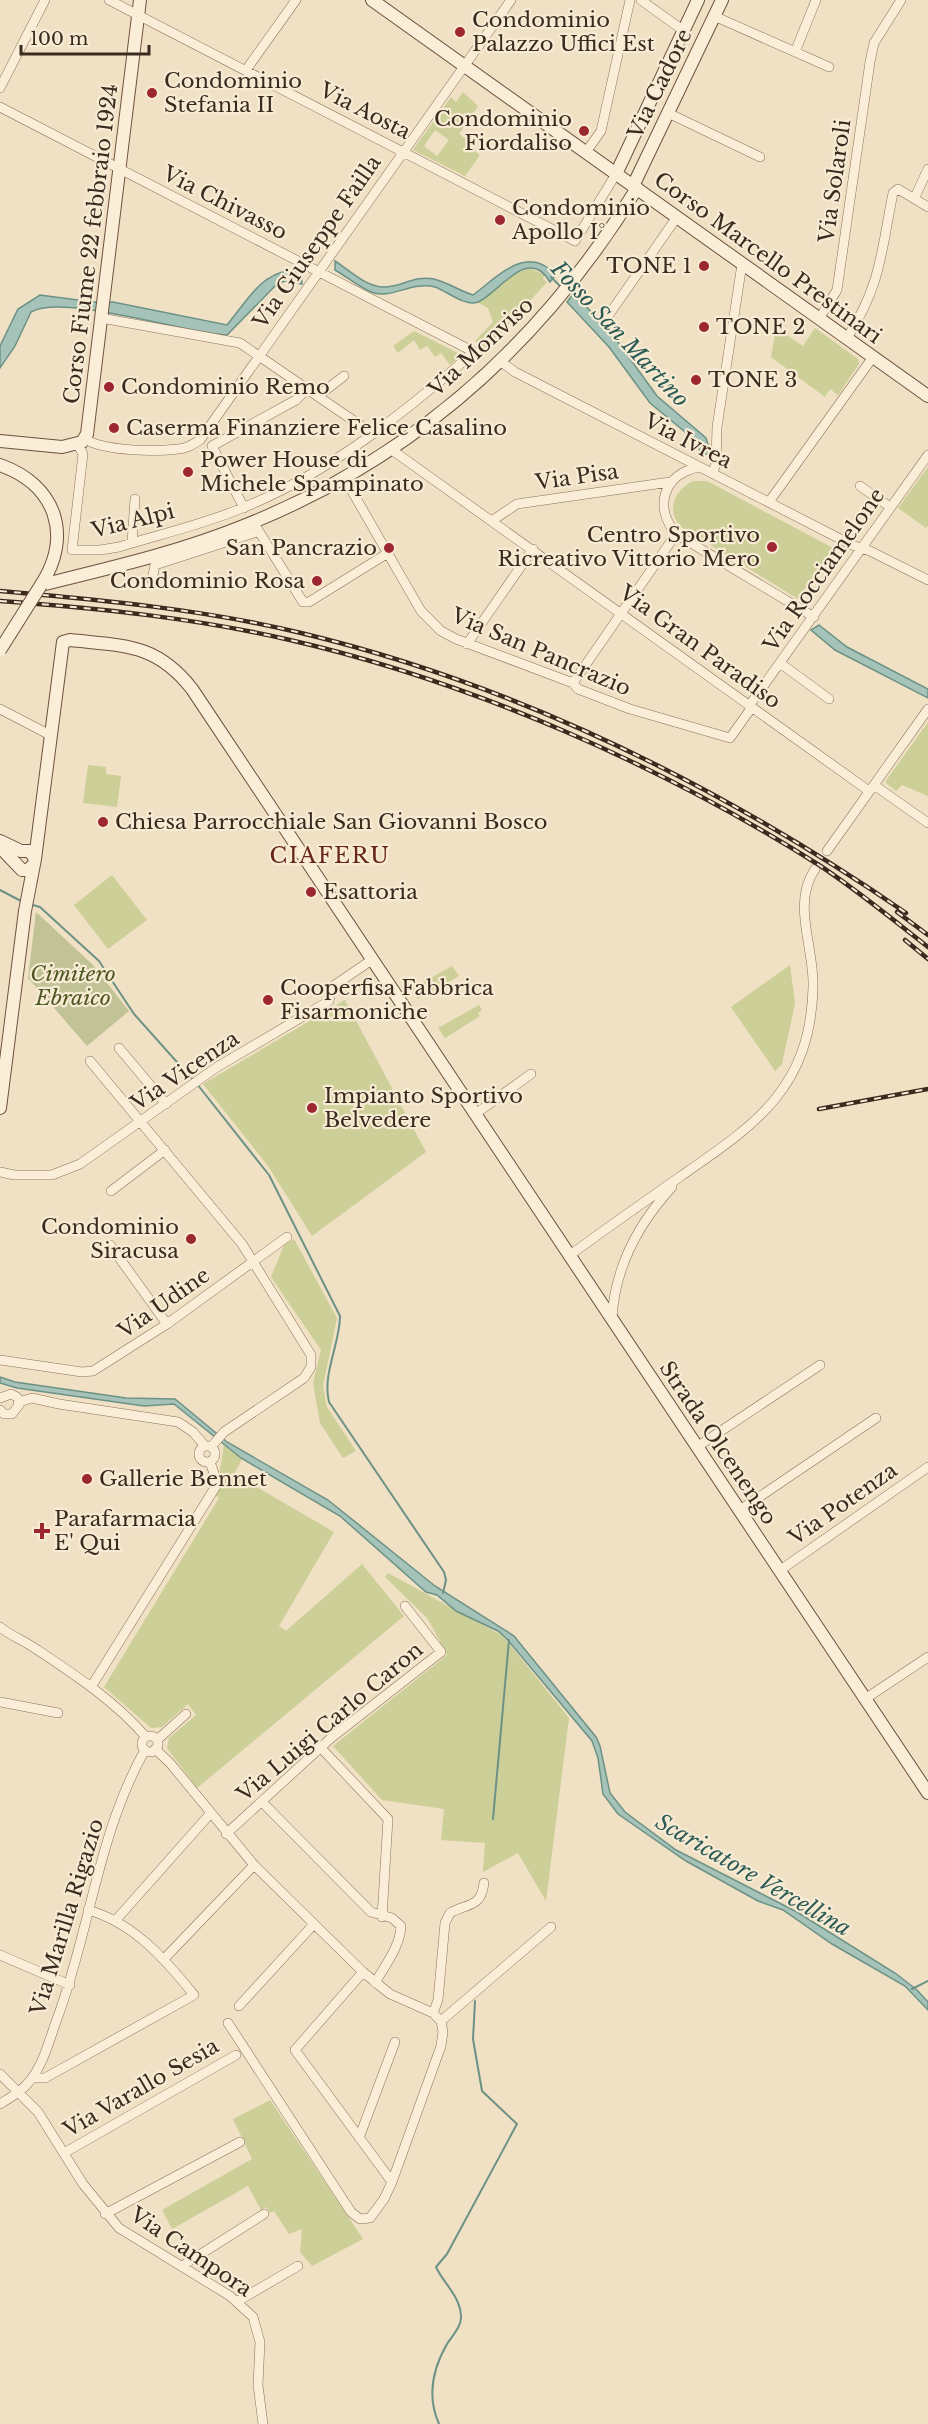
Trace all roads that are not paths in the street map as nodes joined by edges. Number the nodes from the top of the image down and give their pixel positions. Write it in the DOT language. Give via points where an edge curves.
graph roads {
  1 [pos="45,0"];
  2 [pos="109,0"];
  3 [pos="140,0"];
  4 [pos="296,0"];
  5 [pos="372,0"];
  6 [pos="511,0"];
  7 [pos="630,0"];
  8 [pos="641,0"];
  9 [pos="698,0"];
  10 [pos="722,0"];
  11 [pos="816,0"];
  12 [pos="901,0"];
  13 [pos="139,15"];
  14 [pos="714,16"];
  15 [pos="684,31"];
  16 [pos="795,52"];
  17 [pos="464,65"];
  18 [pos="829,67"];
  19 [pos="246,70"];
  20 [pos="0,88"];
  21 [pos="0,107"];
  22 [pos="668,112"];
  23 [pos="404,151"];
  24 [pos="586,152"];
  25 [pos="760,157"];
  26 [pos="119,169"];
  27 [pos="928,169"];
  28 [pos="616,174"];
  29 [pos="635,187"];
  30 [pos="915,197"];
  31 [pos="928,207"];
  32 [pos="677,217"];
  33 [pos="742,264"];
  34 [pos="319,271"];
  35 [pos="102,310"];
  36 [pos="606,319"];
  37 [pos="819,319"];
  38 [pos="847,338"];
  39 [pos="474,352"];
  40 [pos="259,356"];
  41 [pos="873,357"];
  42 [pos="501,361"];
  43 [pos="344,376"];
  44 [pos="307,389"];
  45 [pos="318,396"];
  46 [pos="928,396"];
  47 [pos="374,434"];
  48 [pos="200,440"];
  49 [pos="0,441"];
  50 [pos="82,442"];
  51 [pos="212,446"];
  52 [pos="392,450"];
  53 [pos="928,455"];
  54 [pos="0,465"];
  55 [pos="699,467"];
  56 [pos="713,474"];
  57 [pos="345,479"];
  58 [pos="670,482"];
  59 [pos="860,486"];
  60 [pos="135,499"];
  61 [pos="769,502"];
  62 [pos="890,507"];
  63 [pos="244,508"];
  64 [pos="493,520"];
  65 [pos="255,527"];
  66 [pos="676,534"];
  67 [pos="132,543"];
  68 [pos="862,548"];
  69 [pos="533,549"];
  70 [pos="388,553"];
  71 [pos="152,580"];
  72 [pos="928,580"];
  73 [pos="41,585"];
  74 [pos="621,611"];
  75 [pos="814,617"];
  76 [pos="467,644"];
  77 [pos="0,650"];
  78 [pos="780,663"];
  79 [pos="573,683"];
  80 [pos="828,699"];
  81 [pos="751,707"];
  82 [pos="928,709"];
  83 [pos="0,710"];
  84 [pos="50,735"];
  85 [pos="730,738"];
  86 [pos="872,788"];
  87 [pos="928,823"];
  88 [pos="38,830"];
  89 [pos="0,841"];
  90 [pos="0,847"];
  91 [pos="23,850"];
  92 [pos="827,851"];
  93 [pos="34,862"];
  94 [pos="17,866"];
  95 [pos="815,869"];
  96 [pos="27,902"];
  97 [pos="373,959"];
  98 [pos="6,1019"];
  99 [pos="119,1048"];
  100 [pos="90,1061"];
  101 [pos="531,1074"];
  102 [pos="166,1104"];
  103 [pos="0,1108"];
  104 [pos="475,1114"];
  105 [pos="140,1122"];
  106 [pos="165,1150"];
  107 [pos="0,1172"];
  108 [pos="683,1175"];
  109 [pos="111,1191"];
  110 [pos="287,1238"];
  111 [pos="110,1245"];
  112 [pos="570,1255"];
  113 [pos="253,1263"];
  114 [pos="612,1318"];
  115 [pos="166,1324"];
  116 [pos="0,1360"];
  117 [pos="820,1365"];
  118 [pos="0,1398"];
  119 [pos="19,1402"];
  120 [pos="0,1410"];
  121 [pos="876,1418"];
  122 [pos="211,1445"];
  123 [pos="698,1447"];
  124 [pos="928,1467"];
  125 [pos="740,1510"];
  126 [pos="779,1571"];
  127 [pos="405,1606"];
  128 [pos="0,1627"];
  129 [pos="928,1657"];
  130 [pos="90,1687"];
  131 [pos="865,1699"];
  132 [pos="0,1702"];
  133 [pos="58,1713"];
  134 [pos="186,1714"];
  135 [pos="152,1746"];
  136 [pos="321,1748"];
  137 [pos="928,1793"];
  138 [pos="262,1802"];
  139 [pos="210,1814"];
  140 [pos="226,1834"];
  141 [pos="254,1865"];
  142 [pos="484,1883"];
  143 [pos="88,1910"];
  144 [pos="382,1917"];
  145 [pos="116,1921"];
  146 [pos="314,1924"];
  147 [pos="550,1927"];
  148 [pos="0,1955"];
  149 [pos="164,1959"];
  150 [pos="363,1972"];
  151 [pos="375,1983"];
  152 [pos="70,1984"];
  153 [pos="239,2006"];
  154 [pos="433,2013"];
  155 [pos="441,2021"];
  156 [pos="228,2023"];
  157 [pos="395,2042"];
  158 [pos="236,2055"];
  159 [pos="0,2074"];
  160 [pos="32,2078"];
  161 [pos="20,2091"];
  162 [pos="0,2104"];
  163 [pos="359,2138"];
  164 [pos="240,2142"];
  165 [pos="64,2153"];
  166 [pos="392,2182"];
  167 [pos="105,2214"];
  168 [pos="264,2214"];
  169 [pos="182,2266"];
  170 [pos="298,2266"];
  171 [pos="237,2301"];
  172 [pos="263,2424"];
  1 -- 20 [label="street"];
  2 -- 13 [label="street, Via Aosta"];
  3 -- 13 [label="street, Corso Fiume 22 febbraio 1924"];
  4 -- 19 [label="street"];
  5 -- 17 [label="street, Corso Marcello Prestinari"];
  6 -- 17 [label="street, Via Giuseppe Failla"];
  7 -- 24 [label="street" via="601,131"];
  8 -- 15 [label="street"];
  9 -- 15 [label="street"];
  10 -- 14 [label="street, Via Cadore"];
  11 -- 16 [label="street"];
  12 -- 37 [label="street, Via Solaroli" via="874,43 837,290"];
  13 -- 19 [label="street, Via Aosta"];
  13 -- 26 [label="street, Corso Fiume 22 febbraio 1924"];
  14 -- 16 [label="street"];
  14 -- 22 [label="street, Via Cadore"];
  15 -- 28 [label="street"];
  16 -- 18 [label="street"];
  17 -- 23 [label="street, Via Giuseppe Failla"];
  17 -- 24 [label="street, Corso Marcello Prestinari"];
  19 -- 23 [label="street, Via Aosta"];
  21 -- 26 [label="street, Via Chivasso"];
  22 -- 25 [label="street"];
  22 -- 29 [label="street, Via Cadore"];
  23 -- 28 [label="street, Via Aosta" via="575,241"];
  23 -- 34 [label="street, Via Giuseppe Failla"];
  24 -- 28 [label="street, Corso Marcello Prestinari"];
  26 -- 34 [label="street, Via Chivasso"];
  26 -- 35 [label="street, Corso Fiume 22 febbraio 1924"];
  27 -- 30 [label="street"];
  28 -- 29 [label="street, Corso Marcello Prestinari"];
  29 -- 32 [label="street, Corso Marcello Prestinari"];
  29 -- 42 [label="street, Via Monviso" via="565,291"];
  30 -- 31 [label="street"];
  30 -- 38 [label="street" via="898,189 893,194 881,266"];
  32 -- 33 [label="street, Corso Marcello Prestinari"];
  32 -- 36 [label="street"];
  33 -- 37 [label="street, Corso Marcello Prestinari"];
  33 -- 56 [label="street"];
  34 -- 39 [label="street, Via Chivasso"];
  34 -- 40 [label="street, Via Giuseppe Failla"];
  35 -- 40 [label="street" via="240,343"];
  35 -- 50 [label="street, Corso Fiume 22 febbraio 1924" via="89,422"];
  37 -- 38 [label="street, Corso Marcello Prestinari"];
  38 -- 41 [label="street, Corso Marcello Prestinari"];
  39 -- 47 [label="street, Via Alpi"];
  40 -- 44 [label="street"];
  40 -- 48 [label="street, Via Giuseppe Failla"];
  41 -- 46 [label="street, Corso Marcello Prestinari"];
  41 -- 61 [label="street"];
  42 -- 52 [label="street, Via Monviso"];
  42 -- 55 [label="street, Via Ivrea" via="515,372"];
  43 -- 45 [label="street"];
  44 -- 45 [label="street"];
  44 -- 51 [label="street" via="296,400"];
  45 -- 47 [label="street"];
  47 -- 63 [label="street, Via Alpi" via="321,469"];
  48 -- 50 [label="street" via="179,450"];
  48 -- 51 [label="street"];
  49 -- 50 [label="street" via="62,447"];
  50 -- 67 [label="street, Via Alpi" via="72,550 100,550"];
  51 -- 63 [label="street"];
  52 -- 57 [label="street, Via Monviso"];
  52 -- 64 [label="street, Via Gran Paradiso"];
  53 -- 62 [label="street, Via Rocciamelone"];
  54 -- 73 [label="street" via="39,488 56,519 57,546"];
  55 -- 56 [label="street, Via Ivrea"];
  55 -- 58 [label="street"];
  56 -- 61 [label="street, Via Ivrea"];
  57 -- 65 [label="street, Via Monviso"];
  57 -- 70 [label="street, Via San Pancrazio"];
  58 -- 64 [label="street, Via Pisa" via="517,504"];
  58 -- 66 [label="street" via="663,502 664,513"];
  59 -- 62 [label="street"];
  60 -- 67 [label="street"];
  61 -- 68 [label="street, Via Ivrea"];
  62 -- 68 [label="street, Via Rocciamelone"];
  63 -- 67 [label="street, Via Alpi"];
  64 -- 69 [label="street, Via Gran Paradiso"];
  65 -- 70 [label="street" via="303,602"];
  65 -- 71 [label="street, Via Monviso" via="155,565"];
  65 -- 73 [label="street, Via Monviso"];
  66 -- 74 [label="street"];
  66 -- 75 [label="street"];
  68 -- 72 [label="street, Via Ivrea"];
  68 -- 75 [label="street, Via Rocciamelone"];
  69 -- 74 [label="street, Via Gran Paradiso"];
  69 -- 76 [label="street"];
  70 -- 76 [label="street, Via San Pancrazio" via="428,620"];
  73 -- 77 [label="street, bridge"];
  74 -- 79 [label="street"];
  74 -- 81 [label="street, Via Gran Paradiso"];
  75 -- 78 [label="street, Via Rocciamelone"];
  76 -- 79 [label="street, Via San Pancrazio"];
  78 -- 80 [label="street"];
  78 -- 81 [label="street, Via Rocciamelone"];
  79 -- 85 [label="street, Via San Pancrazio" via="578,689 630,709"];
  81 -- 85 [label="street, Via Rocciamelone"];
  81 -- 86 [label="street, Via Gran Paradiso"];
  82 -- 86 [label="street"];
  83 -- 84 [label="street"];
  84 -- 88 [label="street"];
  84 -- 97 [label="street, Strada Olcenengo" via="63,642 145,650 180,673"];
  86 -- 87 [label="street, Via Gran Paradiso"];
  86 -- 92 [label="street"];
  88 -- 91 [label="street"];
  88 -- 93 [label="street"];
  89 -- 91 [label="street"];
  90 -- 94 [label="street"];
  91 -- 93 [label="street" via="32,853"];
  91 -- 94 [label="street" via="16,856"];
  93 -- 94 [label="street" via="28,870"];
  93 -- 96 [label="street"];
  94 -- 96 [label="street"];
  95 -- 108 [label="street" via="803,894 813,985 807,1034 796,1066 774,1101 747,1130"];
  96 -- 98 [label="street"];
  97 -- 102 [label="street, Via Vicenza" via="332,987 329,1001 217,1067"];
  97 -- 104 [label="street, Strada Olcenengo"];
  98 -- 103 [label="street"];
  99 -- 102 [label="street"];
  100 -- 105 [label="street"];
  101 -- 104 [label="street"];
  102 -- 105 [label="street, Via Vicenza"];
  104 -- 112 [label="street, Strada Olcenengo"];
  105 -- 106 [label="street"];
  105 -- 107 [label="street, Via Vicenza" via="98,1154 63,1172 40,1176"];
  106 -- 109 [label="street"];
  106 -- 113 [label="street"];
  108 -- 112 [label="street"];
  108 -- 114 [label="street" via="638,1234 623,1262"];
  110 -- 113 [label="street, Via Udine"];
  111 -- 115 [label="street"];
  112 -- 114 [label="street, Strada Olcenengo"];
  113 -- 115 [label="street, Via Udine"];
  113 -- 122 [label="street" via="309,1349 312,1362 304,1378"];
  114 -- 123 [label="street, Strada Olcenengo"];
  115 -- 116 [label="street, Via Udine" via="93,1371"];
  117 -- 123 [label="street"];
  118 -- 119 [label="street" via="10,1394"];
  119 -- 120 [label="street" via="12,1414"];
  119 -- 122 [label="street" via="41,1399 178,1422"];
  121 -- 125 [label="street"];
  122 -- 130 [label="street" via="200,1449 199,1456 210,1462 216,1486"];
  123 -- 125 [label="street, Strada Olcenengo"];
  124 -- 126 [label="street, Via Potenza"];
  125 -- 126 [label="street, Strada Olcenengo"];
  126 -- 131 [label="street, Strada Olcenengo"];
  127 -- 136 [label="street, Via Luigi Carlo Caron" via="441,1652"];
  128 -- 130 [label="street"];
  129 -- 131 [label="street"];
  130 -- 135 [label="street" via="121,1710 146,1737 142,1743"];
  131 -- 137 [label="street, Strada Olcenengo"];
  132 -- 133 [label="street"];
  134 -- 135 [label="street"];
  135 -- 139 [label="street"];
  135 -- 143 [label="street, Via Marilla Rigazio" via="120,1805"];
  136 -- 138 [label="street, Via Luigi Carlo Caron"];
  136 -- 144 [label="street" via="388,1820"];
  138 -- 140 [label="street, Via Luigi Carlo Caron"];
  138 -- 144 [label="street" via="371,1912"];
  139 -- 140 [label="street"];
  139 -- 145 [label="street"];
  140 -- 141 [label="street"];
  141 -- 146 [label="street"];
  141 -- 149 [label="street"];
  142 -- 154 [label="street" via="478,1902 450,1913 445,1923 438,2000"];
  143 -- 145 [label="street"];
  143 -- 152 [label="street, Via Marilla Rigazio"];
  144 -- 151 [label="street" via="392,1918 400,1926 400,1936"];
  145 -- 149 [label="street"];
  146 -- 150 [label="street"];
  146 -- 153 [label="street"];
  147 -- 155 [label="street"];
  148 -- 152 [label="street"];
  149 -- 160 [label="street" via="194,1995 45,2078"];
  150 -- 151 [label="street"];
  150 -- 163 [label="street" via="295,2049"];
  151 -- 154 [label="street" via="401,2000"];
  152 -- 160 [label="street, Via Marilla Rigazio"];
  154 -- 155 [label="street"];
  155 -- 166 [label="street" via="441,2046"];
  156 -- 166 [label="street" via="351,2212 360,2218 370,2218"];
  157 -- 163 [label="street"];
  158 -- 165 [label="street, Via Varallo Sesia"];
  159 -- 161 [label="street, Via Campora"];
  160 -- 161 [label="street, Via Marilla Rigazio"];
  161 -- 162 [label="street, Via Marilla Rigazio"];
  161 -- 165 [label="street, Via Campora"];
  163 -- 166 [label="street"];
  164 -- 167 [label="street"];
  165 -- 167 [label="street, Via Campora"];
  167 -- 169 [label="street, Via Campora" via="119,2228"];
  168 -- 169 [label="street"];
  169 -- 171 [label="street, Via Campora"];
  170 -- 171 [label="street"];
  171 -- 172 [label="street, Via Campora" via="253,2317 259,2330 258,2385"];
}
